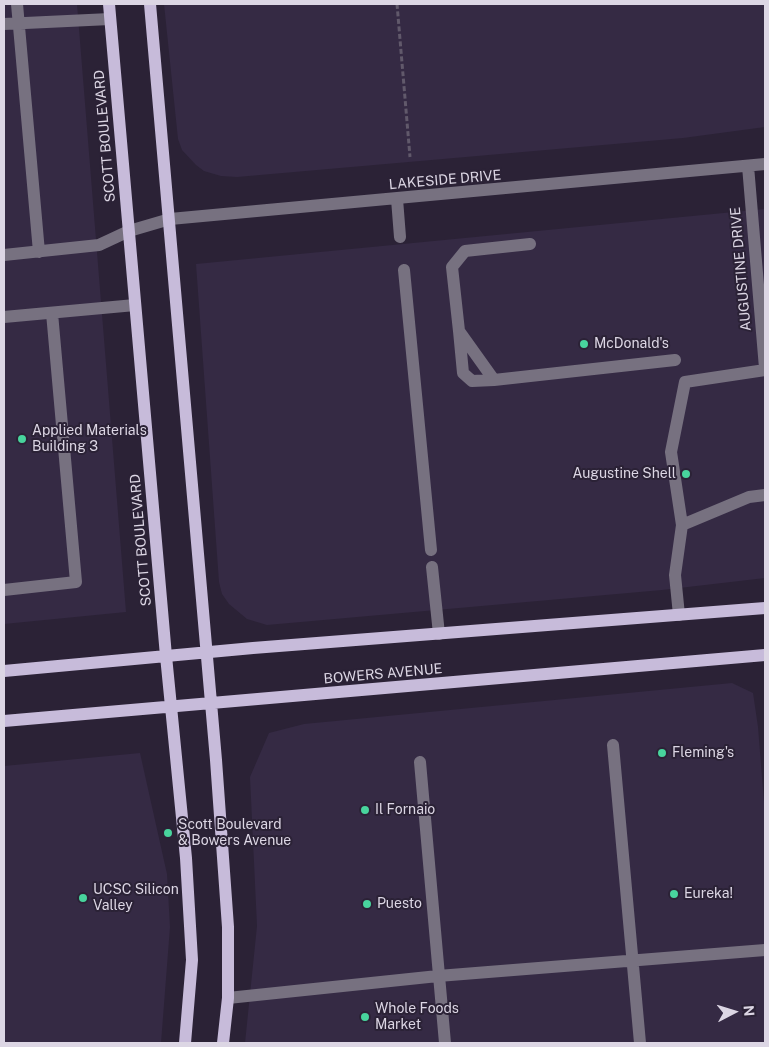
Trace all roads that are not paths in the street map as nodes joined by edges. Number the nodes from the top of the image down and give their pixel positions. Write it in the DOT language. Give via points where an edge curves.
graph roads {
  1 [pos="17,4"];
  2 [pos="108,4"];
  3 [pos="150,4"];
  4 [pos="110,19"];
  5 [pos="18,22"];
  6 [pos="4,24"];
  7 [pos="765,164"];
  8 [pos="748,166"];
  9 [pos="397,199"];
  10 [pos="170,219"];
  11 [pos="129,231"];
  12 [pos="400,237"];
  13 [pos="530,244"];
  14 [pos="38,252"];
  15 [pos="4,255"];
  16 [pos="404,270"];
  17 [pos="135,305"];
  18 [pos="52,313"];
  19 [pos="4,317"];
  20 [pos="459,331"];
  21 [pos="675,360"];
  22 [pos="765,369"];
  23 [pos="494,380"];
  24 [pos="765,495"];
  25 [pos="682,525"];
  26 [pos="430,550"];
  27 [pos="432,567"];
  28 [pos="4,590"];
  29 [pos="765,608"];
  30 [pos="679,615"];
  31 [pos="439,634"];
  32 [pos="206,653"];
  33 [pos="765,655"];
  34 [pos="166,656"];
  35 [pos="765,660"];
  36 [pos="4,672"];
  37 [pos="211,704"];
  38 [pos="171,706"];
  39 [pos="4,721"];
  40 [pos="614,745"];
  41 [pos="420,762"];
  42 [pos="765,950"];
  43 [pos="633,961"];
  44 [pos="438,976"];
  45 [pos="228,998"];
  46 [pos="185,1043"];
  47 [pos="223,1043"];
  48 [pos="445,1043"];
  49 [pos="640,1043"];
  1 -- 5 [label="street"];
  2 -- 4 [label="main road, SCOTT BOULEVARD"];
  3 -- 10 [label="main road"];
  4 -- 5 [label="street"];
  4 -- 11 [label="main road, SCOTT BOULEVARD"];
  5 -- 6 [label="street"];
  5 -- 14 [label="street"];
  7 -- 8 [label="street, LAKESIDE DRIVE"];
  8 -- 9 [label="street, LAKESIDE DRIVE"];
  8 -- 22 [label="street, AUGUSTINE DRIVE"];
  9 -- 10 [label="street, LAKESIDE DRIVE"];
  9 -- 12 [label="street"];
  10 -- 11 [label="street, LAKESIDE DRIVE"];
  10 -- 32 [label="main road"];
  11 -- 14 [label="street, LAKESIDE DRIVE" via="99,244"];
  11 -- 17 [label="main road, SCOTT BOULEVARD"];
  13 -- 20 [label="street" via="465,252 452,267"];
  14 -- 15 [label="street, LAKESIDE DRIVE"];
  16 -- 26 [label="street"];
  17 -- 18 [label="street"];
  17 -- 34 [label="main road, SCOTT BOULEVARD"];
  18 -- 19 [label="street"];
  18 -- 28 [label="street" via="76,582"];
  20 -- 23 [label="street"];
  20 -- 23 [label="street" via="463,373 472,381"];
  21 -- 23 [label="street"];
  22 -- 25 [label="street" via="686,382 671,452"];
  24 -- 25 [label="street" via="749,497"];
  25 -- 30 [label="street" via="675,575"];
  27 -- 31 [label="street"];
  29 -- 30 [label="main road"];
  30 -- 31 [label="main road"];
  31 -- 32 [label="main road"];
  32 -- 34 [label="main road"];
  32 -- 37 [label="main road"];
  33 -- 35 [label="street"];
  33 -- 37 [label="main road, BOWERS AVENUE"];
  34 -- 36 [label="main road"];
  34 -- 38 [label="main road, SCOTT BOULEVARD"];
  37 -- 38 [label="main road, BOWERS AVENUE"];
  37 -- 45 [label="main road" via="228,927"];
  38 -- 39 [label="main road, BOWERS AVENUE"];
  38 -- 46 [label="main road, SCOTT BOULEVARD" via="191,920 192,960"];
  40 -- 43 [label="street"];
  41 -- 44 [label="street"];
  42 -- 43 [label="street"];
  43 -- 44 [label="street"];
  43 -- 49 [label="street"];
  44 -- 45 [label="street"];
  44 -- 48 [label="street"];
  45 -- 47 [label="main road"];
}
